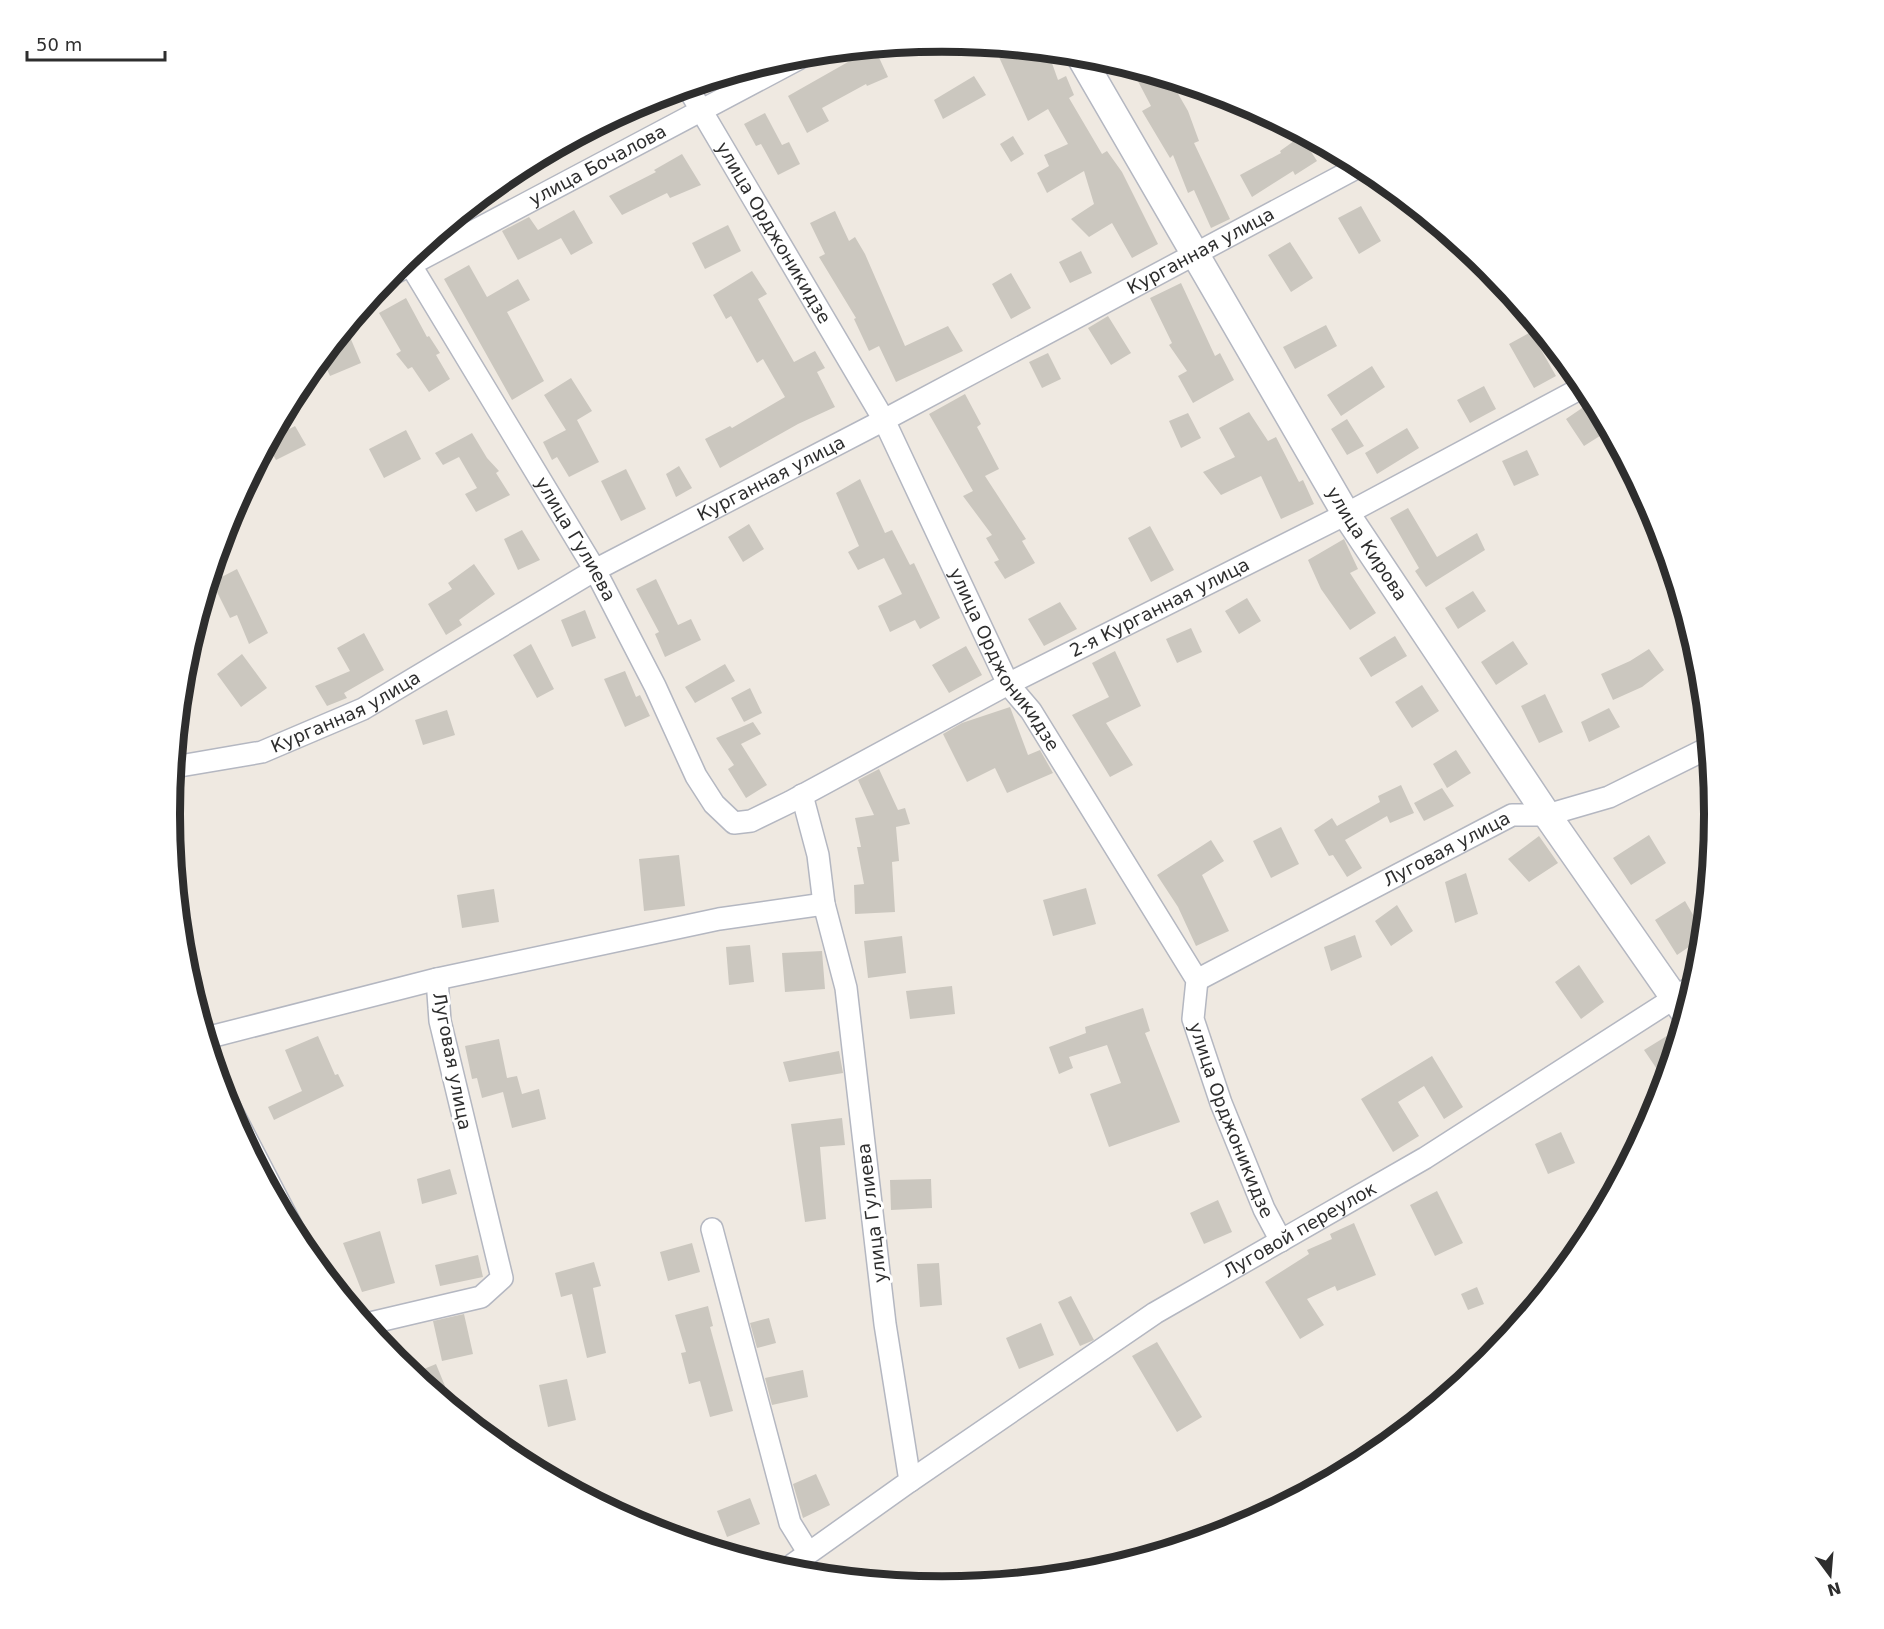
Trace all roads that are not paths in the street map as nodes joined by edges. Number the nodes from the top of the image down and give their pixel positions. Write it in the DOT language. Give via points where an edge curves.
graph roads {
  1 [pos="1086,66"];
  2 [pos="773,72"];
  3 [pos="692,95"];
  4 [pos="700,108"];
  5 [pos="1350,172"];
  6 [pos="433,248"];
  7 [pos="1196,255"];
  8 [pos="413,267"];
  9 [pos="1576,392"];
  10 [pos="884,420"];
  11 [pos="1346,514"];
  12 [pos="595,570"];
  13 [pos="1008,684"];
  14 [pos="1701,752"];
  15 [pos="182,766"];
  16 [pos="802,795"];
  17 [pos="1547,816"];
  18 [pos="734,823"];
  19 [pos="824,904"];
  20 [pos="437,979"];
  21 [pos="1197,981"];
  22 [pos="1682,996"];
  23 [pos="1680,1001"];
  24 [pos="213,1036"];
  25 [pos="712,1229"];
  26 [pos="1281,1241"];
  27 [pos="374,1322"];
  28 [pos="910,1481"];
  29 [pos="808,1552"];
  30 [pos="795,1562"];
  1 -- 7 [label="street, улица Кирова"];
  2 -- 4 [label="street, улица Бочалова"];
  3 -- 4 [label="street, улица Орджоникидзе"];
  4 -- 6 [label="street, улица Бочалова"];
  4 -- 10 [label="street, улица Орджоникидзе"];
  5 -- 7 [label="street, Курганная улица"];
  7 -- 10 [label="street, Курганная улица"];
  7 -- 11 [label="street, улица Кирова"];
  8 -- 12 [label="street, улица Гулиева"];
  9 -- 11 [label="street, 2-я Курганная улица"];
  10 -- 12 [label="street, Курганная улица"];
  10 -- 13 [label="street, улица Орджоникидзе"];
  11 -- 13 [label="street, 2-я Курганная улица"];
  11 -- 17 [label="street, улица Кирова"];
  12 -- 15 [label="street, Курганная улица" via="363,709 262,752"];
  12 -- 18 [label="street, улица Гулиева" via="696,776 714,804"];
  13 -- 16 [label="street, 2-я Курганная улица"];
  13 -- 21 [label="street, улица Орджоникидзе" via="1031,711"];
  14 -- 17 [label="street, Луговая улица" via="1609,797"];
  16 -- 18 [label="street, 2-я Курганная улица" via="751,821"];
  16 -- 19 [label="street, улица Гулиева" via="818,855"];
  17 -- 21 [label="street, Луговая улица" via="1512,815"];
  17 -- 22 [label="street, улица Кирова"];
  19 -- 20 [label="street, Луговая улица" via="719,919"];
  19 -- 28 [label="street, улица Гулиева" via="846,988 885,1324"];
  20 -- 24 [label="street"];
  20 -- 27 [label="street, Луговая улица" via="440,1021 502,1278 481,1297"];
  21 -- 26 [label="street, улица Орджоникидзе" via="1193,1019 1221,1103"];
  23 -- 26 [label="street, Луговой переулок"];
  25 -- 29 [label="street" via="790,1523"];
  26 -- 28 [label="street, Луговой переулок" via="1155,1313"];
  28 -- 29 [label="street"];
  29 -- 30 [label="street"];
}
